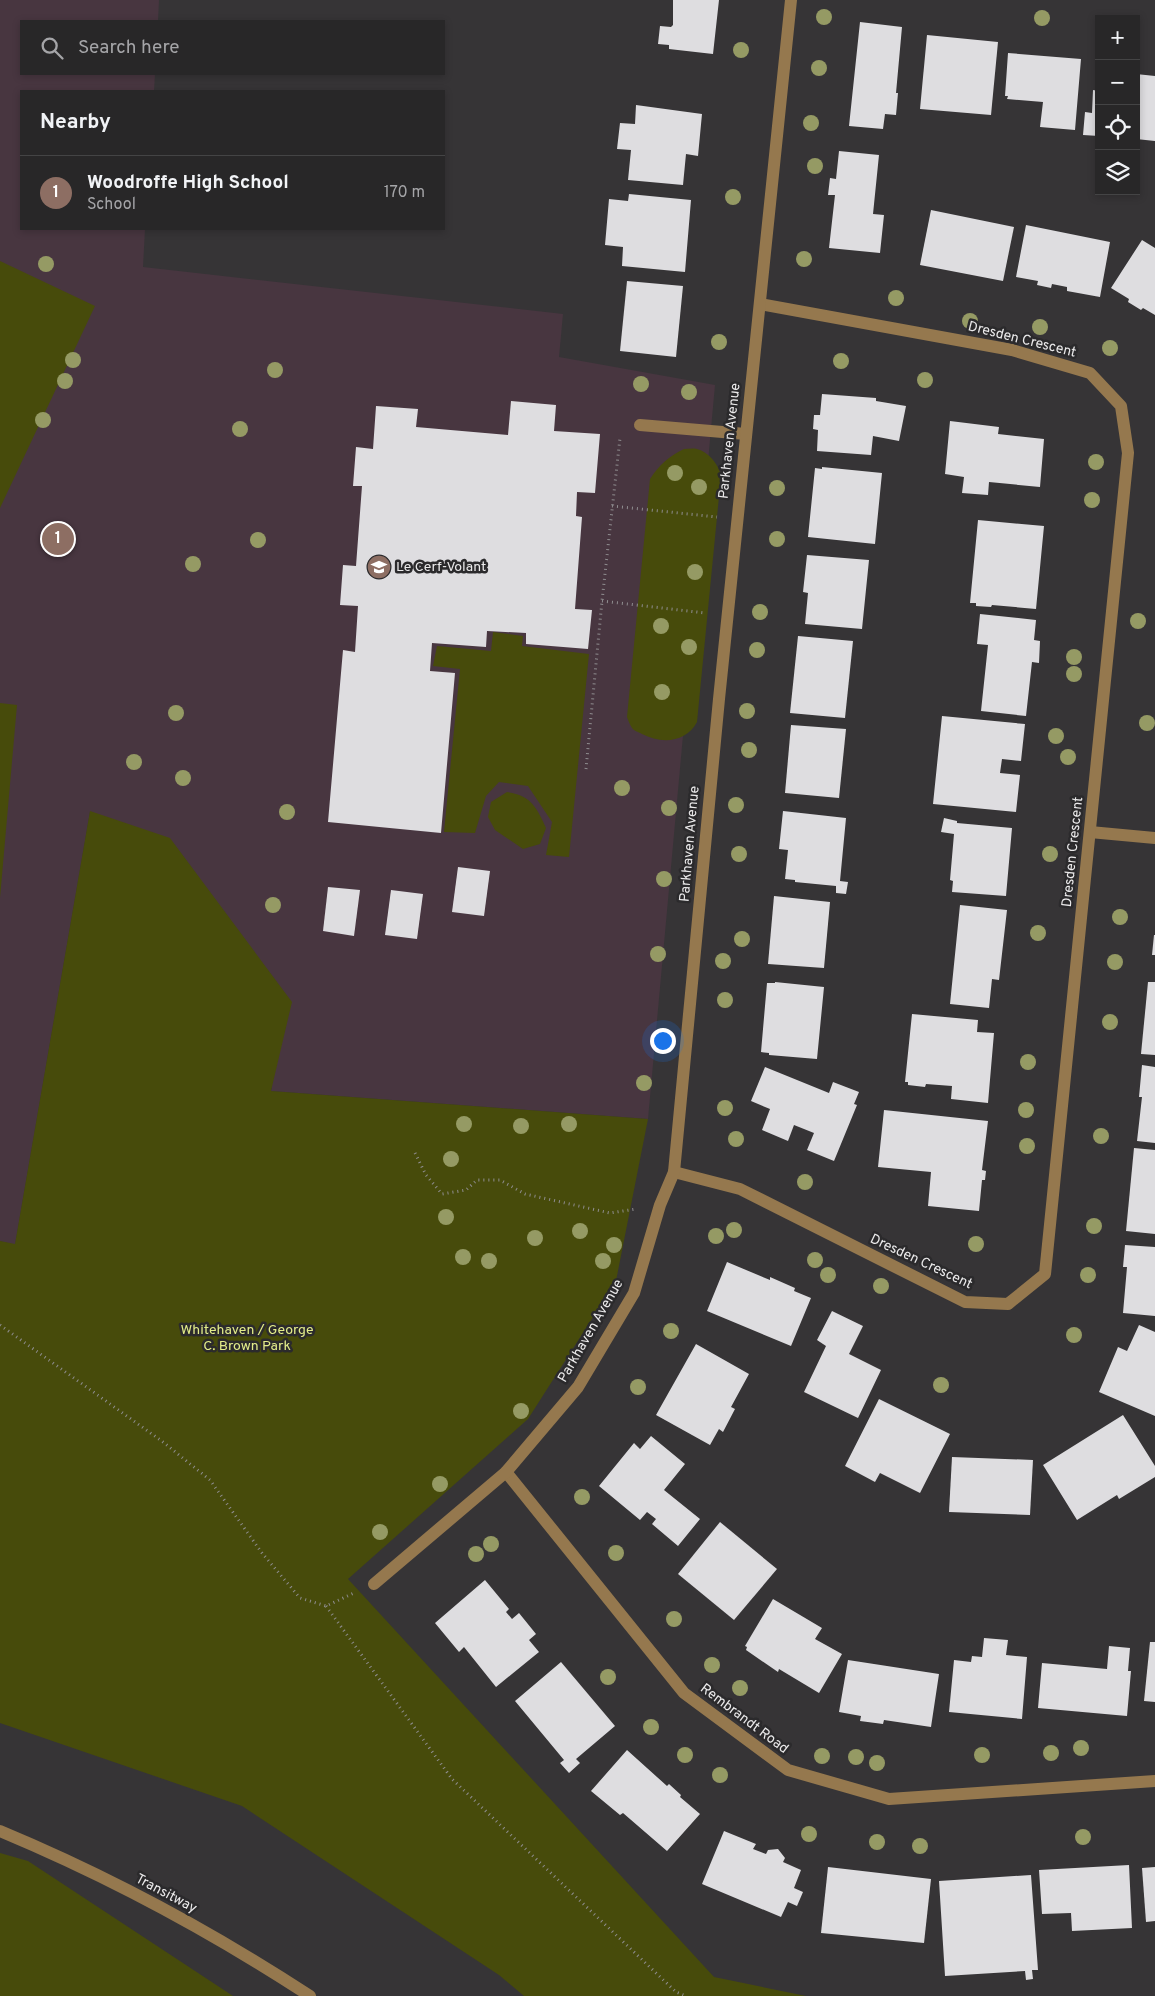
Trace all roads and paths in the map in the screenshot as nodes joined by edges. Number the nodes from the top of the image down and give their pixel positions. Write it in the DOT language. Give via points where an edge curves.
graph roads {
  1 [pos="792,0"];
  2 [pos="760,304"];
  3 [pos="640,425"];
  4 [pos="746,434"];
  5 [pos="620,437"];
  6 [pos="612,506"];
  7 [pos="738,519"];
  8 [pos="602,601"];
  9 [pos="728,615"];
  10 [pos="586,769"];
  11 [pos="1090,832"];
  12 [pos="1155,838"];
  13 [pos="415,1153"];
  14 [pos="674,1172"];
  15 [pos="660,1205"];
  16 [pos="0,1325"];
  17 [pos="506,1472"];
  18 [pos="374,1584"];
  19 [pos="326,1606"];
  20 [pos="1155,1781"];
  21 [pos="0,1831"];
  22 [pos="310,1996"];
  23 [pos="686,1996"];
  1 -- 2 [label="street, Parkhaven Avenue"];
  2 -- 4 [label="street, Parkhaven Avenue"];
  2 -- 11 [label="street, Dresden Crescent" via="1012,350 1090,373 1121,406 1128,453"];
  3 -- 4 [label="street"];
  4 -- 7 [label="street, Parkhaven Avenue"];
  5 -- 6 [label="path"];
  6 -- 7 [label="path"];
  6 -- 8 [label="path"];
  7 -- 9 [label="street, Parkhaven Avenue"];
  8 -- 9 [label="path"];
  8 -- 10 [label="path"];
  9 -- 14 [label="street, Parkhaven Avenue"];
  11 -- 12 [label="street"];
  11 -- 14 [label="street, Dresden Crescent" via="1045,1274 1008,1304 965,1302 740,1190"];
  13 -- 15 [label="path" via="426,1175 442,1194 466,1190 477,1180 500,1180 526,1194 610,1213"];
  14 -- 15 [label="street, Parkhaven Avenue"];
  15 -- 17 [label="street, Parkhaven Avenue" via="634,1293 578,1387"];
  16 -- 19 [label="path" via="163,1442 210,1480 262,1553 300,1598"];
  17 -- 18 [label="street, Parkhaven Avenue"];
  17 -- 20 [label="street, Rembrandt Road" via="684,1693 788,1770 889,1799"];
  18 -- 19 [label="path"];
  19 -- 23 [label="path" via="452,1779 676,1992"];
  21 -- 22 [label="street, Transitway" via="100,1876 176,1916"];
}
